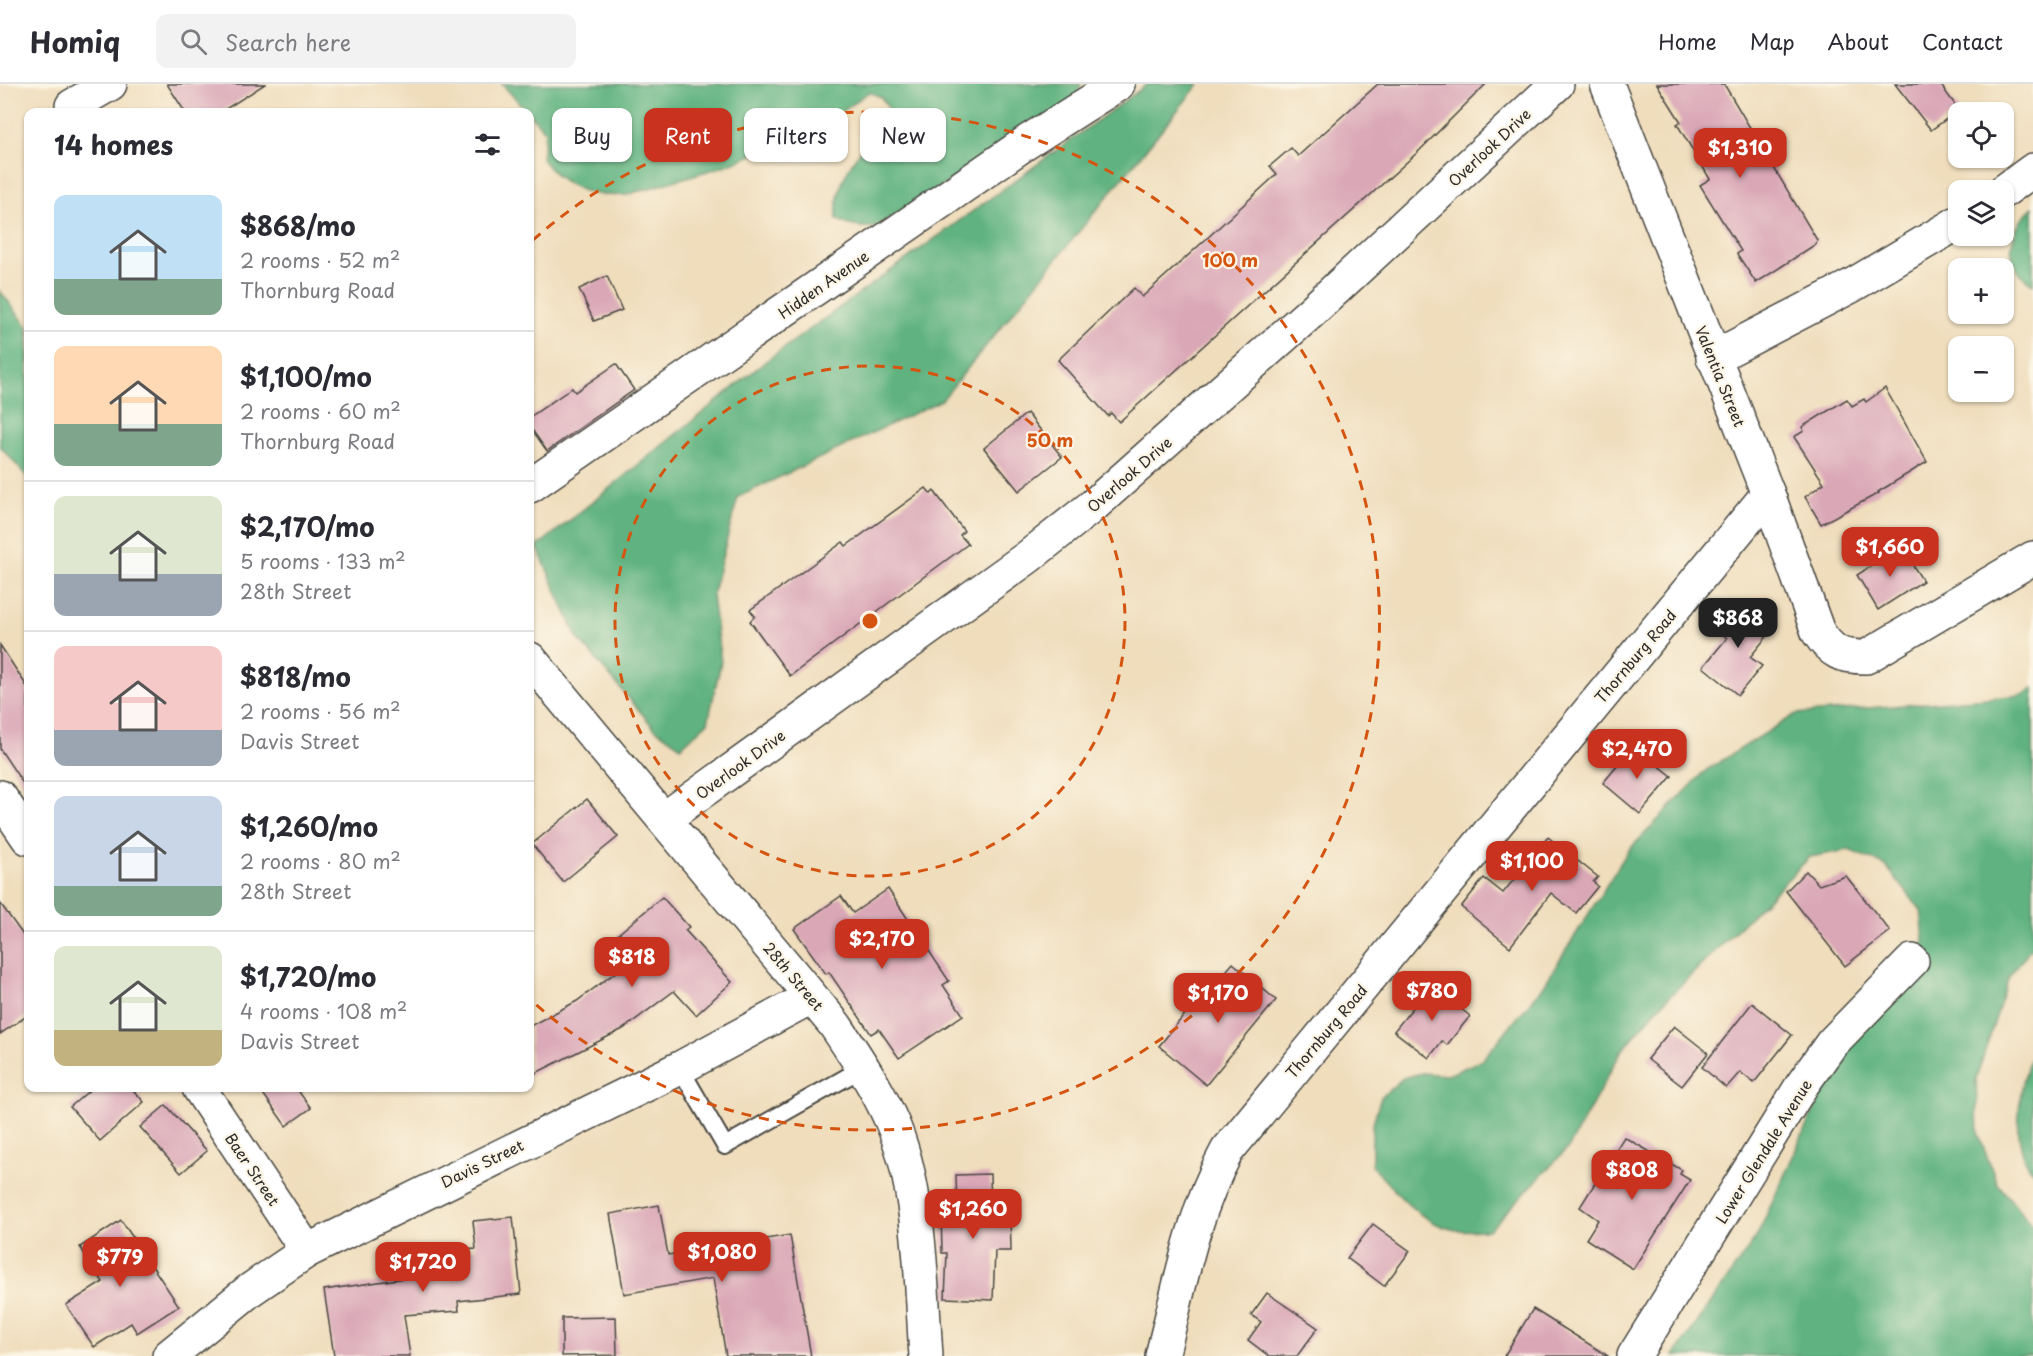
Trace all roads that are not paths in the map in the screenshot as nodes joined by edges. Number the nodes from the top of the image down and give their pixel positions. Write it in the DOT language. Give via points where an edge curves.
graph roads {
  1 [pos="110,84"];
  2 [pos="1118,84"];
  3 [pos="1557,84"];
  4 [pos="1607,84"];
  5 [pos="70,101"];
  6 [pos="2033,170"];
  7 [pos="2014,184"];
  8 [pos="1948,229"];
  9 [pos="1713,358"];
  10 [pos="534,483"];
  11 [pos="1768,494"];
  12 [pos="2033,558"];
  13 [pos="534,664"];
  14 [pos="0,797"];
  15 [pos="664,819"];
  16 [pos="24,832"];
  17 [pos="1912,961"];
  18 [pos="811,997"];
  19 [pos="680,1068"];
  20 [pos="863,1068"];
  21 [pos="202,1092"];
  22 [pos="307,1251"];
  23 [pos="169,1356"];
  24 [pos="926,1356"];
  25 [pos="1162,1356"];
  26 [pos="1634,1356"];
  1 -- 5 [label="street"];
  2 -- 10 [label="street, Hidden Avenue" via="1027,142"];
  3 -- 15 [label="street, Overlook Drive" via="1311,312 1095,504 1028,557"];
  4 -- 9 [label="street, Valentia Street"];
  6 -- 7 [label="street"];
  8 -- 9 [label="street" via="1851,286"];
  9 -- 11 [label="street, Valentia Street"];
  11 -- 12 [label="street, Valentia Street" via="1818,632 1828,647 1846,657 1866,657 1886,647"];
  11 -- 25 [label="street, Thornburg Road" via="1227,1151 1197,1217"];
  13 -- 15 [label="street, 28th Street"];
  14 -- 16 [label="street"];
  15 -- 18 [label="street, 28th Street"];
  17 -- 26 [label="street, Lower Glendale Avenue" via="1832,1043 1802,1085"];
  18 -- 19 [label="street, Davis Street"];
  18 -- 20 [label="street, 28th Street"];
  19 -- 20 [label="lane" via="725,1146"];
  19 -- 22 [label="street, Davis Street"];
  20 -- 24 [label="street, 28th Street" via="892,1121 911,1185"];
  21 -- 22 [label="street, Baer Street"];
  22 -- 23 [label="street, Davis Street" via="250,1290"];
}
